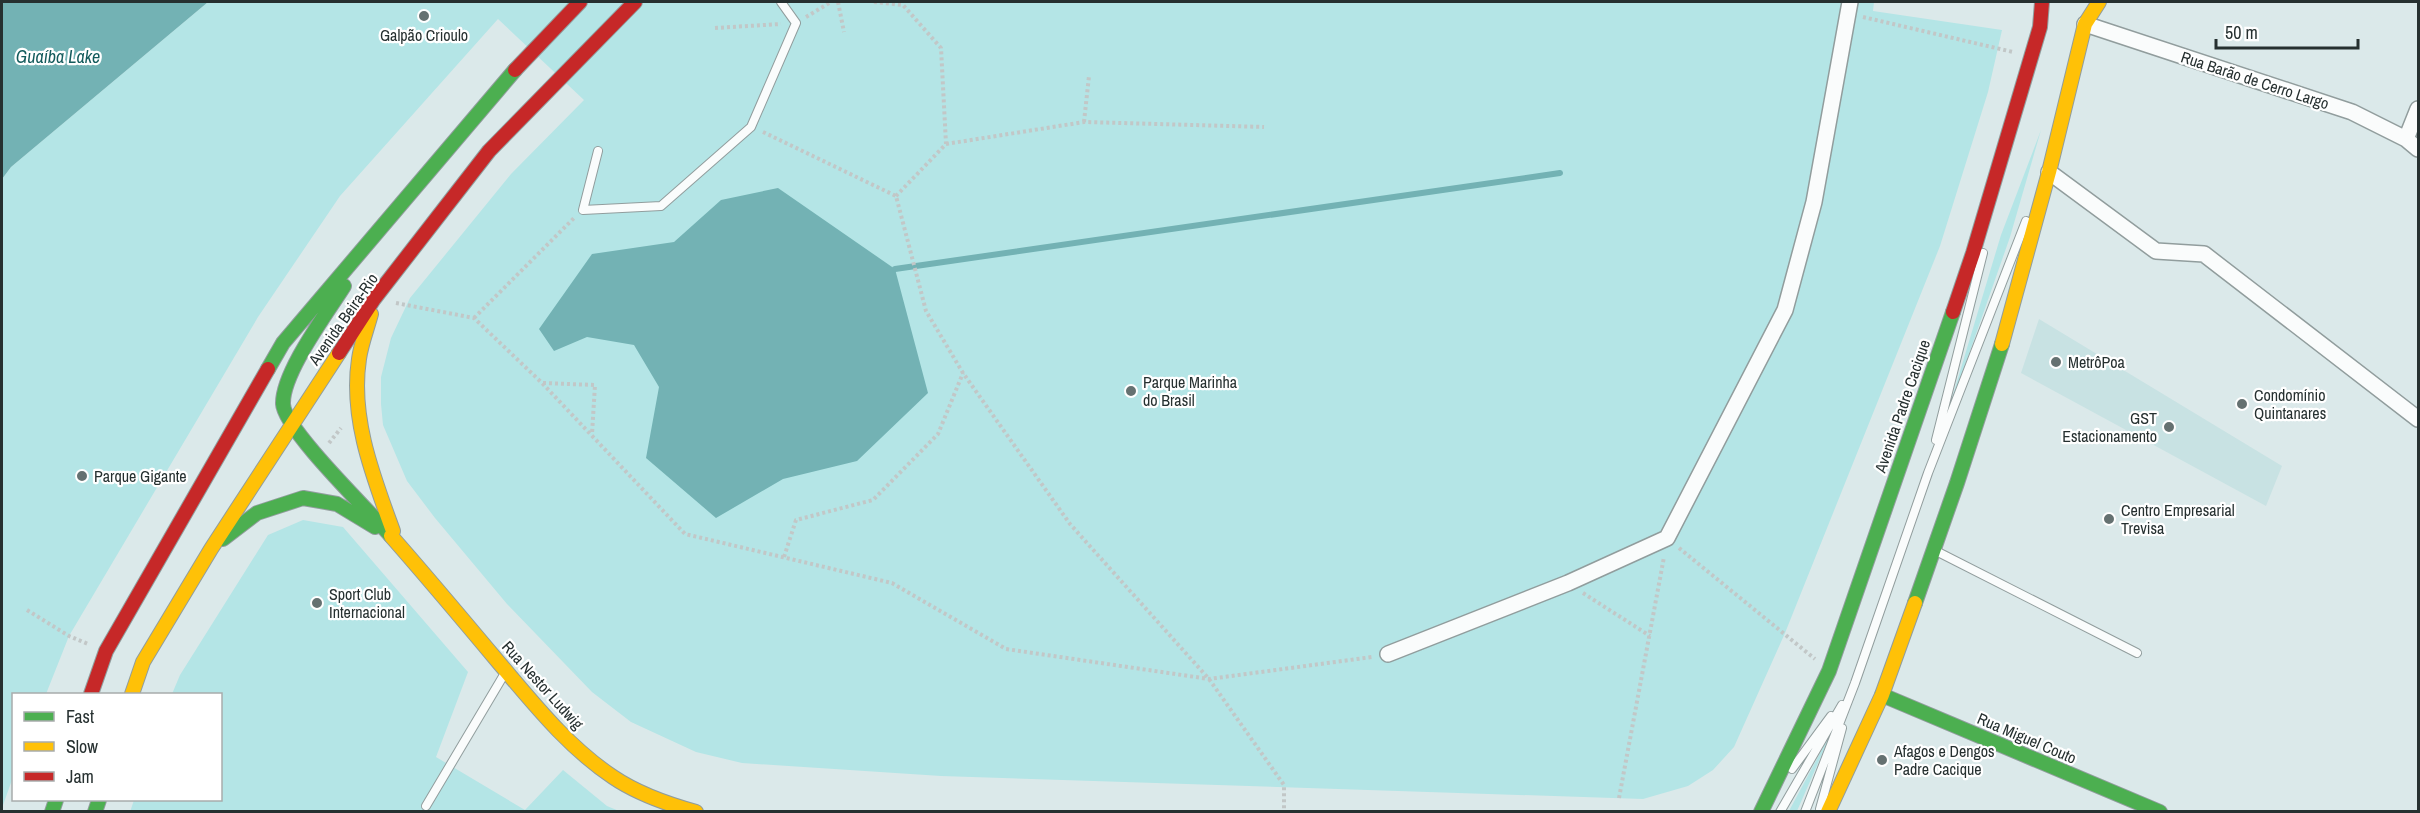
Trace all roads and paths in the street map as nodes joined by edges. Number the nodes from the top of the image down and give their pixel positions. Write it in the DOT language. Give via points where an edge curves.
graph roads {
  1 [pos="580,2"];
  2 [pos="635,2"];
  3 [pos="781,2"];
  4 [pos="831,2"];
  5 [pos="838,2"];
  6 [pos="874,2"];
  7 [pos="2042,2"];
  8 [pos="2088,2"];
  9 [pos="2099,2"];
  10 [pos="1849,8"];
  11 [pos="796,23"];
  12 [pos="2085,24"];
  13 [pos="715,27"];
  14 [pos="2040,27"];
  15 [pos="844,32"];
  16 [pos="2031,56"];
  17 [pos="1089,75"];
  18 [pos="2418,109"];
  19 [pos="1084,122"];
  20 [pos="751,127"];
  21 [pos="1264,127"];
  22 [pos="946,144"];
  23 [pos="2412,144"];
  24 [pos="2055,147"];
  25 [pos="598,151"];
  26 [pos="2049,172"];
  27 [pos="896,196"];
  28 [pos="583,210"];
  29 [pos="377,230"];
  30 [pos="1988,233"];
  31 [pos="1986,244"];
  32 [pos="374,299"];
  33 [pos="474,318"];
  34 [pos="963,373"];
  35 [pos="543,383"];
  36 [pos="2418,419"];
  37 [pos="292,423"];
  38 [pos="592,435"];
  39 [pos="1928,473"];
  40 [pos="1667,538"];
  41 [pos="396,540"];
  42 [pos="211,549"];
  43 [pos="1933,550"];
  44 [pos="784,557"];
  45 [pos="1568,583"];
  46 [pos="27,610"];
  47 [pos="1650,636"];
  48 [pos="89,644"];
  49 [pos="2137,653"];
  50 [pos="1388,654"];
  51 [pos="506,670"];
  52 [pos="1829,671"];
  53 [pos="1209,679"];
  54 [pos="1855,683"];
  55 [pos="91,693"];
  56 [pos="132,693"];
  57 [pos="1882,695"];
  58 [pos="1619,798"];
  59 [pos="426,806"];
  60 [pos="1762,808"];
  61 [pos="696,812"];
  62 [pos="1284,812"];
  63 [pos="1780,812"];
  64 [pos="1805,812"];
  65 [pos="1819,812"];
  66 [pos="1828,812"];
  67 [pos="2160,812"];
  1 -- 29 [label="main road, Avenida Beira-Rio" via="521,63"];
  2 -- 32 [label="main road, Avenida Beira-Rio" via="489,151"];
  3 -- 11 [label="lane"];
  4 -- 11 [label="path"];
  5 -- 15 [label="path"];
  6 -- 22 [label="path" via="903,4 941,48"];
  7 -- 14 [label="main road, Avenida Padre Cacique"];
  8 -- 12 [label="main road"];
  9 -- 12 [label="main road"];
  10 -- 16 [label="path"];
  10 -- 40 [label="street" via="1814,202 1785,310"];
  11 -- 13 [label="path"];
  11 -- 20 [label="lane"];
  12 -- 23 [label="street, Rua Barão de Cerro Largo" via="2352,112"];
  12 -- 24 [label="main road"];
  14 -- 16 [label="main road, Avenida Padre Cacique"];
  14 -- 30 [label="lane"];
  16 -- 52 [label="main road, Avenida Padre Cacique" via="1973,253"];
  17 -- 19 [label="path"];
  18 -- 23 [label="street"];
  19 -- 21 [label="path"];
  19 -- 22 [label="path"];
  20 -- 27 [label="path"];
  20 -- 28 [label="lane" via="660,206"];
  22 -- 27 [label="path"];
  24 -- 26 [label="main road"];
  24 -- 39 [label="lane"];
  25 -- 28 [label="lane"];
  26 -- 36 [label="street" via="2156,252 2204,254"];
  26 -- 43 [label="main road" via="2001,347"];
  27 -- 34 [label="path" via="926,311"];
  28 -- 33 [label="path"];
  29 -- 37 [label="main road" via="287,382 284,406"];
  29 -- 55 [label="main road, Avenida Beira-Rio" via="283,343 106,651"];
  31 -- 39 [label="lane"];
  32 -- 33 [label="path"];
  32 -- 37 [label="main road, Avenida Beira-Rio"];
  32 -- 41 [label="main road, Rua Nestor Ludwig" via="359,361 357,408 370,466"];
  33 -- 35 [label="path"];
  34 -- 44 [label="path" via="938,434 873,500 796,520"];
  34 -- 53 [label="path" via="1070,524"];
  35 -- 38 [label="path"];
  35 -- 38 [label="path" via="595,385"];
  37 -- 41 [label="main road, Rua Nestor Ludwig"];
  37 -- 42 [label="main road, Avenida Beira-Rio"];
  38 -- 44 [label="path" via="686,534"];
  39 -- 54 [label="lane"];
  40 -- 45 [label="street"];
  40 -- 47 [label="path"];
  40 -- 52 [label="path"];
  41 -- 42 [label="main road" via="337,504 303,498 257,513"];
  41 -- 51 [label="main road, Rua Nestor Ludwig"];
  42 -- 56 [label="main road, Avenida Beira-Rio" via="143,662"];
  43 -- 49 [label="lane"];
  43 -- 57 [label="main road"];
  44 -- 53 [label="path" via="892,583 1006,649"];
  45 -- 47 [label="path"];
  45 -- 50 [label="street"];
  46 -- 48 [label="path"];
  47 -- 58 [label="path"];
  50 -- 53 [label="path"];
  51 -- 59 [label="lane"];
  51 -- 61 [label="main road, Rua Nestor Ludwig" via="534,704 610,777 639,793"];
  52 -- 60 [label="main road, Avenida Padre Cacique"];
  53 -- 62 [label="path" via="1284,785"];
  54 -- 60 [label="lane"];
  54 -- 63 [label="lane"];
  54 -- 64 [label="lane"];
  54 -- 65 [label="lane"];
  57 -- 66 [label="main road"];
  57 -- 67 [label="main road, Rua Miguel Couto"];
}
